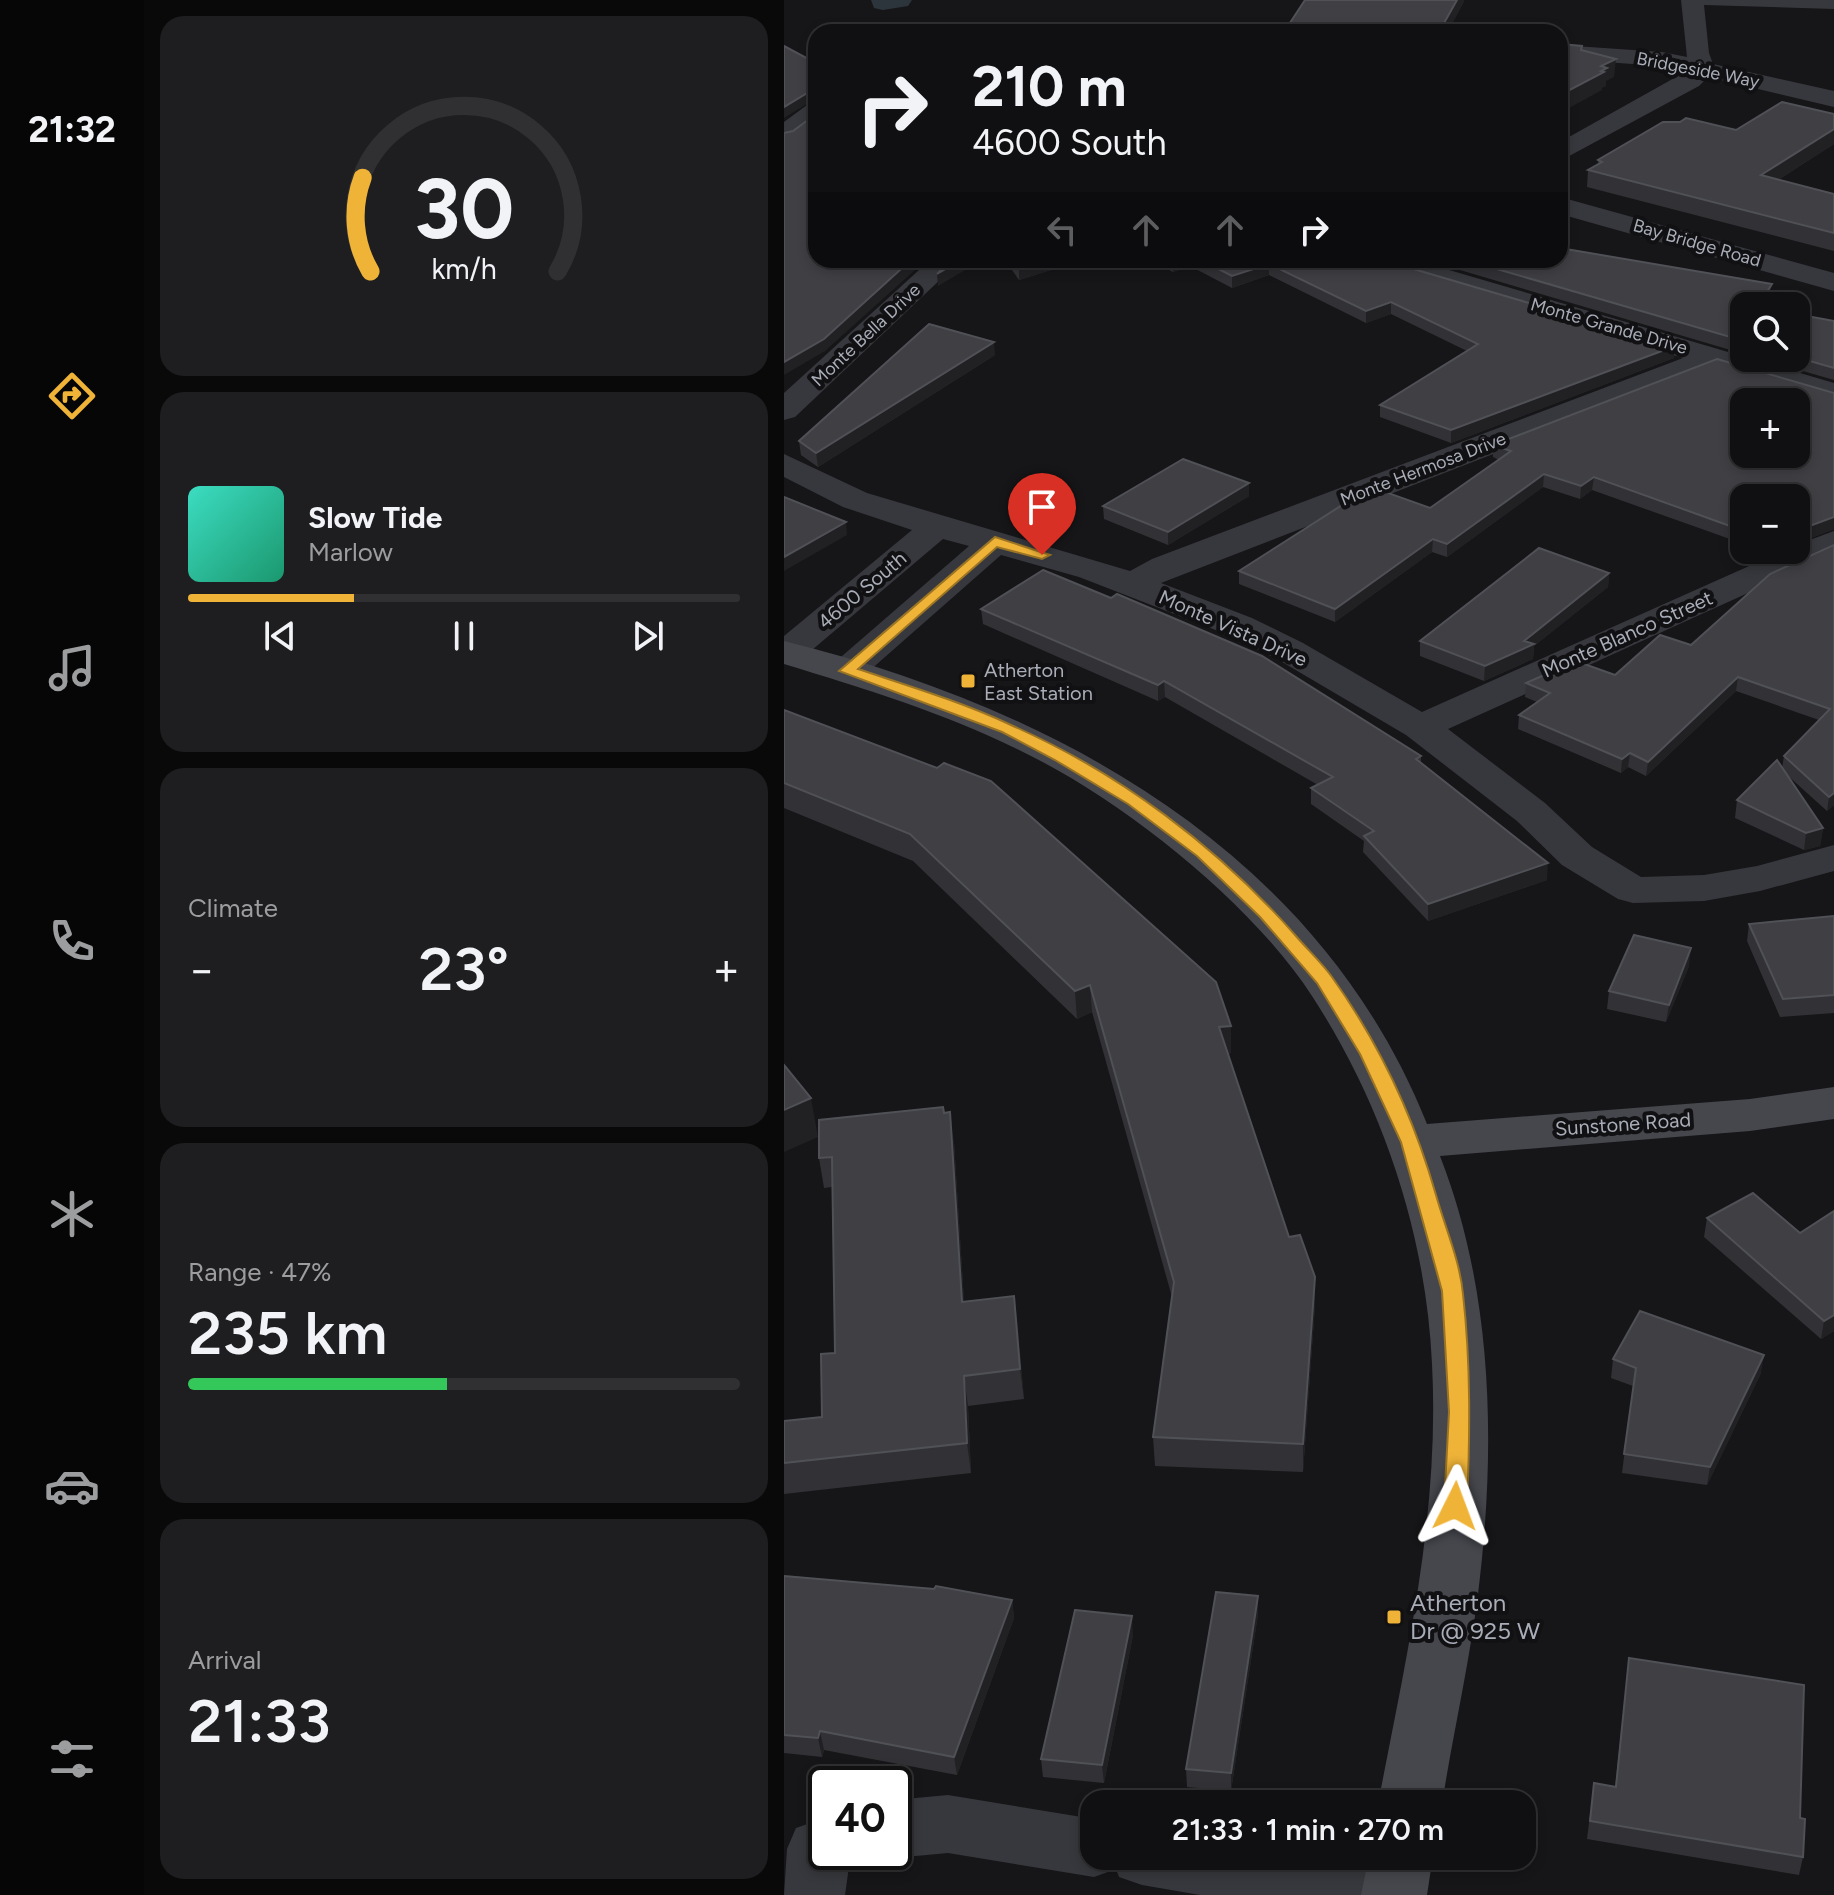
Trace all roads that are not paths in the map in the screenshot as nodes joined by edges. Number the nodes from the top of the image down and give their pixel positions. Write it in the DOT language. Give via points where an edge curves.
graph roads {
  1 [pos="1692,0"];
  2 [pos="1712,0"];
  3 [pos="1834,2"];
  4 [pos="1568,53"];
  5 [pos="1703,68"];
  6 [pos="1834,99"];
  7 [pos="808,116"];
  8 [pos="784,134"];
  9 [pos="1568,149"];
  10 [pos="1568,207"];
  11 [pos="938,268"];
  12 [pos="1411,268"];
  13 [pos="1834,282"];
  14 [pos="1714,357"];
  15 [pos="1834,393"];
  16 [pos="784,410"];
  17 [pos="784,464"];
  18 [pos="937,527"];
  19 [pos="1834,541"];
  20 [pos="995,542"];
  21 [pos="1133,584"];
  22 [pos="785,653"];
  23 [pos="847,671"];
  24 [pos="1420,727"];
  25 [pos="1834,858"];
  26 [pos="1834,1103"];
  27 [pos="1411,1142"];
  28 [pos="1412,1790"];
  29 [pos="912,1827"];
  30 [pos="1080,1846"];
  31 [pos="1229,1870"];
  32 [pos="1398,1870"];
  33 [pos="1383,1895"];
  34 [pos="1394,1895"];
  1 -- 5 [label="street"];
  2 -- 3 [label="street"];
  4 -- 5 [label="street, Bridgeside Way" via="1662,59"];
  5 -- 6 [label="street, Bridgeside Way"];
  5 -- 9 [label="street" via="1690,81"];
  7 -- 8 [label="street"];
  10 -- 13 [label="street, Bay Bridge Road"];
  11 -- 16 [label="street, Monte Bella Drive"];
  12 -- 14 [label="street, Monte Grande Drive"];
  14 -- 15 [label="street, Monte Grande Drive"];
  14 -- 21 [label="street, Monte Hermosa Drive" via="1165,567"];
  17 -- 18 [label="street, Monte Vista Drive" via="855,500"];
  18 -- 20 [label="street, Monte Vista Drive"];
  18 -- 22 [label="street, 4600 South"];
  19 -- 24 [label="street, Monte Blanco Street"];
  20 -- 21 [label="street, Monte Vista Drive"];
  20 -- 23 [label="street"];
  21 -- 24 [label="street, Monte Vista Drive" via="1290,651"];
  22 -- 23 [label="street"];
  23 -- 27 [label="street" via="954,707 1061,756 1204,853 1324,980 1370,1054"];
  24 -- 25 [label="street, Monte Vista Drive" via="1520,803 1577,856 1633,890 1704,888"];
  26 -- 27 [label="street, Sunstone Road" via="1750,1115"];
  27 -- 28 [label="street" via="1452,1291 1460,1412 1452,1568"];
  29 -- 30 [label="street" via="948,1824"];
  31 -- 33 [label="street"];
  32 -- 34 [label="street"];
}
